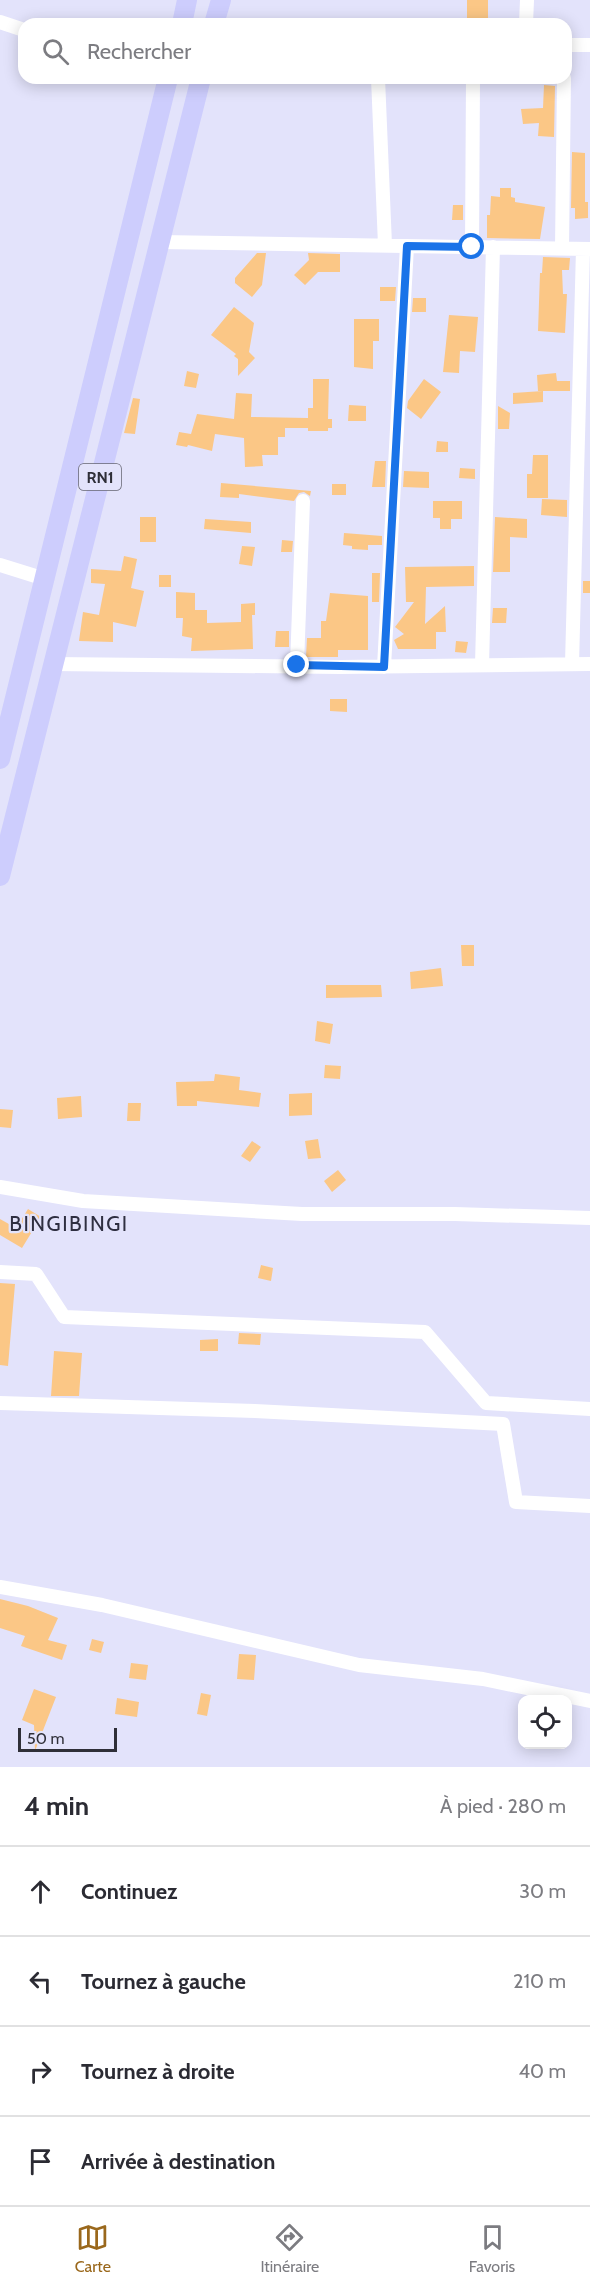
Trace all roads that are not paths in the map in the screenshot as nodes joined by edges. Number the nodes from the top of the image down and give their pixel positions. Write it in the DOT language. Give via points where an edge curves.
graph roads {
  1 [pos="188,0"];
  2 [pos="220,0"];
  3 [pos="526,0"];
  4 [pos="184,18"];
  5 [pos="216,18"];
  6 [pos="525,18"];
  7 [pos="0,22"];
  8 [pos="18,28"];
  9 [pos="572,45"];
  10 [pos="590,45"];
  11 [pos="167,84"];
  12 [pos="200,84"];
  13 [pos="378,84"];
  14 [pos="473,84"];
  15 [pos="564,84"];
  16 [pos="160,242"];
  17 [pos="385,245"];
  18 [pos="407,246"];
  19 [pos="472,247"];
  20 [pos="493,247"];
  21 [pos="562,248"];
  22 [pos="587,249"];
  23 [pos="303,501"];
  24 [pos="0,565"];
  25 [pos="45,579"];
  26 [pos="590,663"];
  27 [pos="52,664"];
  28 [pos="572,664"];
  29 [pos="297,665"];
  30 [pos="482,665"];
  31 [pos="384,667"];
  32 [pos="0,759"];
  33 [pos="0,876"];
  34 [pos="0,1187"];
  35 [pos="590,1218"];
  36 [pos="0,1272"];
  37 [pos="0,1403"];
  38 [pos="590,1409"];
  39 [pos="590,1506"];
  40 [pos="0,1587"];
  41 [pos="590,1701"];
  1 -- 4 [label="highway"];
  2 -- 5 [label="highway"];
  3 -- 6 [label="street"];
  7 -- 8 [label="street"];
  9 -- 10 [label="street"];
  11 -- 25 [label="highway, RN1"];
  12 -- 16 [label="highway, RN1"];
  13 -- 17 [label="street"];
  14 -- 19 [label="street"];
  15 -- 21 [label="street"];
  16 -- 17 [label="street"];
  16 -- 27 [label="highway, RN1"];
  17 -- 18 [label="street"];
  18 -- 19 [label="street"];
  18 -- 31 [label="street"];
  19 -- 20 [label="street"];
  20 -- 21 [label="street"];
  20 -- 30 [label="street"];
  21 -- 22 [label="street"];
  22 -- 28 [label="street"];
  23 -- 29 [label="street"];
  24 -- 25 [label="street"];
  25 -- 32 [label="highway, RN1"];
  26 -- 28 [label="street"];
  27 -- 29 [label="street"];
  27 -- 33 [label="highway, RN1"];
  28 -- 30 [label="street"];
  29 -- 31 [label="street"];
  30 -- 31 [label="street"];
  34 -- 35 [label="street" via="83,1201 221,1210"];
  36 -- 38 [label="street" via="36,1274 64,1317 425,1332 486,1403"];
  37 -- 39 [label="street" via="503,1424 516,1502"];
  40 -- 41 [label="street" via="102,1605 359,1665 483,1678"];
}
